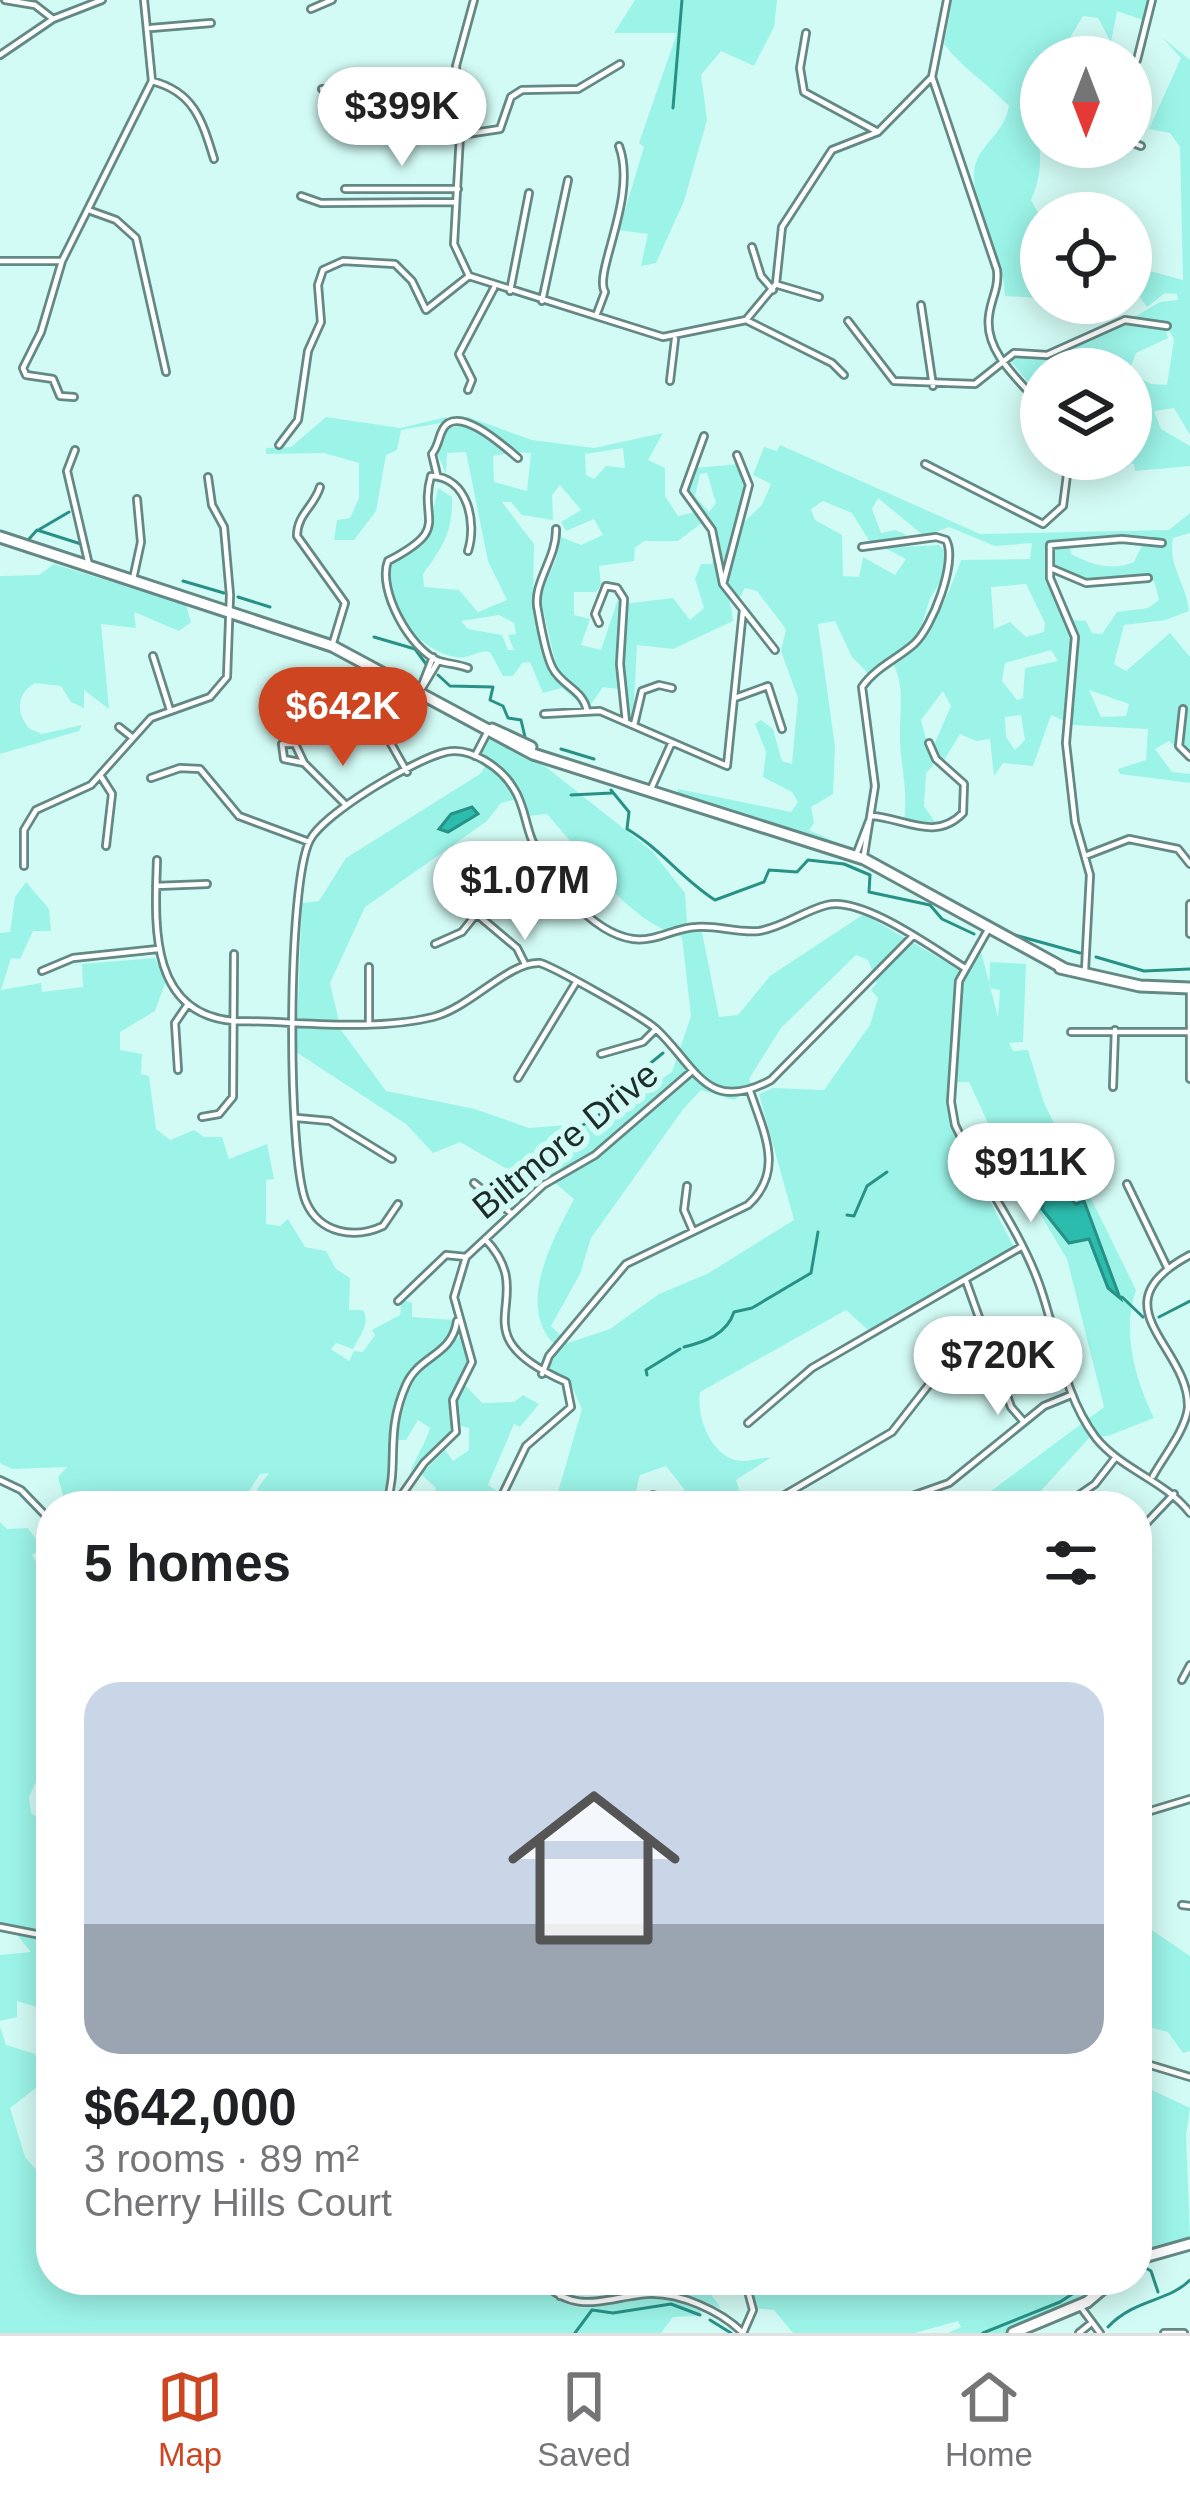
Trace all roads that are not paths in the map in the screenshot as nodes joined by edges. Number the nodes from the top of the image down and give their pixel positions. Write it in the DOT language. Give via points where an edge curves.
graph roads {
  1 [pos="5,0"];
  2 [pos="102,0"];
  3 [pos="144,0"];
  4 [pos="332,0"];
  5 [pos="474,0"];
  6 [pos="947,0"];
  7 [pos="1151,0"];
  8 [pos="311,9"];
  9 [pos="53,19"];
  10 [pos="212,23"];
  11 [pos="149,28"];
  12 [pos="806,33"];
  13 [pos="1143,36"];
  14 [pos="0,55"];
  15 [pos="620,64"];
  16 [pos="932,76"];
  17 [pos="152,81"];
  18 [pos="322,89"];
  19 [pos="455,97"];
  20 [pos="878,132"];
  21 [pos="460,135"];
  22 [pos="619,146"];
  23 [pos="214,159"];
  24 [pos="568,181"];
  25 [pos="345,189"];
  26 [pos="458,189"];
  27 [pos="529,193"];
  28 [pos="301,196"];
  29 [pos="456,202"];
  30 [pos="91,212"];
  31 [pos="752,247"];
  32 [pos="0,260"];
  33 [pos="62,261"];
  34 [pos="469,276"];
  35 [pos="494,287"];
  36 [pos="775,287"];
  37 [pos="510,291"];
  38 [pos="819,297"];
  39 [pos="542,301"];
  40 [pos="921,305"];
  41 [pos="596,316"];
  42 [pos="746,320"];
  43 [pos="848,321"];
  44 [pos="1167,326"];
  45 [pos="675,336"];
  46 [pos="1002,360"];
  47 [pos="166,372"];
  48 [pos="844,375"];
  49 [pos="670,380"];
  50 [pos="1020,381"];
  51 [pos="933,386"];
  52 [pos="468,390"];
  53 [pos="74,398"];
  54 [pos="704,436"];
  55 [pos="279,445"];
  56 [pos="75,450"];
  57 [pos="737,455"];
  58 [pos="518,458"];
  59 [pos="925,464"];
  60 [pos="437,475"];
  61 [pos="208,477"];
  62 [pos="1067,480"];
  63 [pos="320,487"];
  64 [pos="137,499"];
  65 [pos="556,530"];
  66 [pos="0,537"];
  67 [pos="1162,543"];
  68 [pos="862,548"];
  69 [pos="468,551"];
  70 [pos="89,565"];
  71 [pos="1053,569"];
  72 [pos="1148,578"];
  73 [pos="133,579"];
  74 [pos="723,584"];
  75 [pos="230,608"];
  76 [pos="743,610"];
  77 [pos="599,622"];
  78 [pos="332,646"];
  79 [pos="775,650"];
  80 [pos="153,656"];
  81 [pos="436,659"];
  82 [pos="468,668"];
  83 [pos="314,684"];
  84 [pos="672,688"];
  85 [pos="420,690"];
  86 [pos="735,698"];
  87 [pos="1183,709"];
  88 [pos="170,710"];
  89 [pos="587,711"];
  90 [pos="544,714"];
  91 [pos="626,722"];
  92 [pos="634,725"];
  93 [pos="119,727"];
  94 [pos="782,729"];
  95 [pos="488,730"];
  96 [pos="133,738"];
  97 [pos="672,742"];
  98 [pos="929,743"];
  99 [pos="475,756"];
  100 [pos="1190,758"];
  101 [pos="304,763"];
  102 [pos="407,772"];
  103 [pos="100,776"];
  104 [pos="151,778"];
  105 [pos="650,791"];
  106 [pos="346,807"];
  107 [pos="872,816"];
  108 [pos="309,842"];
  109 [pos="106,846"];
  110 [pos="1085,856"];
  111 [pos="860,857"];
  112 [pos="157,860"];
  113 [pos="1190,864"];
  114 [pos="24,866"];
  115 [pos="207,884"];
  116 [pos="156,886"];
  117 [pos="448,890"];
  118 [pos="1190,904"];
  119 [pos="474,917"];
  120 [pos="988,930"];
  121 [pos="1190,934"];
  122 [pos="913,936"];
  123 [pos="435,944"];
  124 [pos="158,949"];
  125 [pos="234,954"];
  126 [pos="524,964"];
  127 [pos="369,968"];
  128 [pos="965,968"];
  129 [pos="41,971"];
  130 [pos="1084,975"];
  131 [pos="575,984"];
  132 [pos="1190,989"];
  133 [pos="188,1004"];
  134 [pos="234,1021"];
  135 [pos="290,1021"];
  136 [pos="369,1022"];
  137 [pos="656,1029"];
  138 [pos="1115,1030"];
  139 [pos="1071,1032"];
  140 [pos="1186,1032"];
  141 [pos="602,1054"];
  142 [pos="178,1070"];
  143 [pos="691,1072"];
  144 [pos="518,1078"];
  145 [pos="1190,1079"];
  146 [pos="1113,1088"];
  147 [pos="750,1091"];
  148 [pos="202,1117"];
  149 [pos="297,1118"];
  150 [pos="392,1159"];
  151 [pos="474,1184"];
  152 [pos="1127,1184"];
  153 [pos="687,1186"];
  154 [pos="398,1204"];
  155 [pos="511,1213"];
  156 [pos="693,1231"];
  157 [pos="485,1239"];
  158 [pos="1021,1247"];
  159 [pos="1190,1255"];
  160 [pos="466,1257"];
  161 [pos="1167,1267"];
  162 [pos="966,1281"];
  163 [pos="398,1301"];
  164 [pos="458,1315"];
  165 [pos="994,1355"];
  166 [pos="542,1374"];
  167 [pos="1188,1387"];
  168 [pos="1071,1395"];
  169 [pos="748,1423"];
  170 [pos="1024,1423"];
  171 [pos="1116,1457"];
  172 [pos="1153,1478"];
  173 [pos="0,1480"];
  174 [pos="390,1491"];
  175 [pos="405,1491"];
  176 [pos="504,1491"];
  177 [pos="792,1491"];
  178 [pos="926,1491"];
  179 [pos="1085,1491"];
  180 [pos="1174,1494"];
  181 [pos="36,1506"];
  182 [pos="1190,1513"];
  183 [pos="1152,1517"];
  184 [pos="1190,1665"];
  185 [pos="1182,1680"];
  186 [pos="1190,1798"];
  187 [pos="1152,1810"];
  188 [pos="0,1927"];
  189 [pos="36,1934"];
  190 [pos="1152,2066"];
  191 [pos="1190,2077"];
  192 [pos="1190,2244"];
  193 [pos="1152,2254"];
  194 [pos="749,2295"];
  195 [pos="1094,2295"];
  196 [pos="560,2296"];
  197 [pos="1080,2306"];
  198 [pos="1089,2326"];
  199 [pos="743,2333"];
  200 [pos="1013,2333"];
  201 [pos="1079,2333"];
  202 [pos="1100,2333"];
  203 [pos="1164,2333"];
  204 [pos="1184,2333"];
  1 -- 9 [label="street" via="35,5"];
  2 -- 9 [label="street"];
  3 -- 11 [label="street"];
  4 -- 8 [label="street"];
  5 -- 19 [label="street"];
  6 -- 16 [label="street"];
  7 -- 13 [label="street"];
  9 -- 14 [label="street"];
  10 -- 11 [label="street"];
  11 -- 17 [label="street"];
  12 -- 20 [label="street" via="803,92"];
  15 -- 21 [label="street" via="578,89 522,90 500,129"];
  16 -- 20 [label="street"];
  16 -- 46 [label="street" via="998,270 988,314"];
  17 -- 23 [label="street" via="175,87 200,112"];
  17 -- 30 [label="street"];
  18 -- 19 [label="street" via="422,87"];
  19 -- 21 [label="street"];
  20 -- 36 [label="street" via="832,150 782,226"];
  21 -- 26 [label="street"];
  22 -- 41 [label="street" via="626,200"];
  24 -- 39 [label="street"];
  25 -- 26 [label="street"];
  26 -- 29 [label="street"];
  27 -- 37 [label="street"];
  28 -- 29 [label="street" via="321,203"];
  29 -- 34 [label="street" via="454,244"];
  30 -- 33 [label="street"];
  30 -- 47 [label="street" via="136,238"];
  31 -- 36 [label="street" via="761,276"];
  32 -- 33 [label="street"];
  33 -- 53 [label="street" via="23,368"];
  34 -- 35 [label="street"];
  34 -- 55 [label="street" via="426,310 395,264 343,261 323,270 321,322 308,351 298,420"];
  35 -- 37 [label="street"];
  35 -- 52 [label="street" via="459,354 472,380"];
  36 -- 38 [label="street"];
  36 -- 42 [label="street"];
  37 -- 39 [label="street"];
  39 -- 41 [label="street"];
  40 -- 51 [label="street"];
  41 -- 45 [label="street"];
  42 -- 45 [label="street"];
  42 -- 48 [label="street"];
  43 -- 51 [label="street" via="894,381"];
  44 -- 46 [label="street" via="1125,320 1059,352"];
  45 -- 49 [label="street"];
  46 -- 50 [label="street"];
  46 -- 51 [label="street" via="975,384"];
  54 -- 74 [label="street" via="684,491 712,530"];
  56 -- 70 [label="street" via="67,471"];
  57 -- 74 [label="street" via="749,485"];
  58 -- 60 [label="street" via="454,421 432,454"];
  59 -- 62 [label="street" via="1043,524 1064,506"];
  60 -- 69 [label="street" via="469,507"];
  60 -- 81 [label="street" via="428,478 430,524 383,573 404,631"];
  61 -- 75 [label="street" via="224,527"];
  63 -- 78 [label="street" via="297,536 345,603"];
  64 -- 73 [label="street" via="141,542"];
  65 -- 89 [label="street" via="537,610 553,668"];
  66 -- 70 [label="street"];
  67 -- 71 [label="street" via="1052,542"];
  68 -- 107 [label="street" via="936,537 952,555 918,640 862,687"];
  70 -- 73 [label="street"];
  71 -- 72 [label="street" via="1086,583"];
  71 -- 110 [label="street" via="1075,637 1066,743"];
  73 -- 75 [label="street"];
  74 -- 76 [label="street"];
  75 -- 78 [label="street"];
  75 -- 88 [label="street" via="223,685"];
  76 -- 79 [label="street"];
  76 -- 86 [label="street"];
  77 -- 91 [label="street" via="600,592 617,589 624,598"];
  78 -- 85 [label="street"];
  80 -- 88 [label="street"];
  81 -- 82 [label="street"];
  81 -- 85 [label="street"];
  83 -- 102 [label="street" via="376,717"];
  84 -- 92 [label="street" via="642,692"];
  85 -- 95 [label="street"];
  86 -- 94 [label="street" via="768,686"];
  86 -- 97 [label="street" via="727,766"];
  87 -- 100 [label="street" via="1179,746"];
  88 -- 96 [label="street"];
  89 -- 90 [label="street"];
  89 -- 91 [label="street"];
  91 -- 92 [label="street"];
  92 -- 97 [label="street"];
  93 -- 96 [label="street"];
  95 -- 99 [label="street"];
  95 -- 105 [label="street"];
  96 -- 103 [label="street"];
  97 -- 105 [label="street"];
  98 -- 107 [label="street" via="964,784 963,813 952,823 911,828"];
  99 -- 102 [label="street" via="450,751"];
  99 -- 122 [label="street" via="516,790 553,876 619,935 647,939 697,926 756,931 842,904"];
  101 -- 106 [label="street"];
  102 -- 106 [label="street"];
  103 -- 109 [label="street" via="112,794"];
  103 -- 114 [label="street" via="30,817"];
  104 -- 108 [label="street" via="200,770 242,818"];
  105 -- 111 [label="street"];
  106 -- 108 [label="street"];
  107 -- 111 [label="street"];
  108 -- 135 [label="street"];
  110 -- 113 [label="street" via="1129,839 1178,849"];
  110 -- 130 [label="street"];
  111 -- 120 [label="street"];
  112 -- 116 [label="street"];
  115 -- 116 [label="street"];
  116 -- 124 [label="street"];
  117 -- 119 [label="street"];
  118 -- 121 [label="street"];
  119 -- 123 [label="street"];
  119 -- 126 [label="street" via="517,948"];
  120 -- 128 [label="street"];
  120 -- 130 [label="street"];
  122 -- 128 [label="street"];
  122 -- 147 [label="street" via="771,1080"];
  124 -- 129 [label="street" via="74,958"];
  124 -- 133 [label="street"];
  125 -- 134 [label="street"];
  126 -- 131 [label="street" via="550,965"];
  126 -- 136 [label="street" via="451,1012"];
  127 -- 136 [label="street"];
  128 -- 158 [label="street" via="956,1000 953,1120"];
  130 -- 132 [label="street"];
  131 -- 137 [label="street"];
  131 -- 144 [label="street"];
  132 -- 140 [label="street"];
  133 -- 134 [label="street"];
  133 -- 142 [label="street" via="175,1023"];
  134 -- 135 [label="street"];
  134 -- 148 [label="street" via="233,1096 220,1114"];
  135 -- 136 [label="street"];
  135 -- 149 [label="street"];
  137 -- 141 [label="street" via="643,1042"];
  137 -- 143 [label="street"];
  138 -- 139 [label="street"];
  138 -- 140 [label="street"];
  138 -- 146 [label="street"];
  140 -- 145 [label="street"];
  143 -- 147 [label="street" via="727,1092"];
  143 -- 155 [label="street, Biltmore Drive" via="595,1155"];
  147 -- 156 [label="street" via="770,1153 764,1191"];
  149 -- 150 [label="street" via="330,1121"];
  149 -- 154 [label="street" via="304,1197 324,1224 369,1232 390,1221"];
  151 -- 155 [label="street"];
  152 -- 161 [label="street"];
  153 -- 156 [label="street" via="684,1210"];
  155 -- 157 [label="street, Biltmore Drive"];
  156 -- 166 [label="street" via="626,1264"];
  157 -- 160 [label="street, Biltmore Drive"];
  157 -- 166 [label="street" via="507,1272 509,1342"];
  158 -- 162 [label="street"];
  158 -- 168 [label="street"];
  159 -- 161 [label="street"];
  160 -- 163 [label="street" via="446,1255"];
  160 -- 164 [label="street, Biltmore Drive" via="455,1287"];
  161 -- 167 [label="street" via="1148,1303"];
  162 -- 165 [label="street"];
  162 -- 169 [label="street" via="812,1368"];
  164 -- 174 [label="street, Biltmore Drive" via="450,1343 412,1372 392,1421"];
  164 -- 175 [label="street, Biltmore Drive" via="472,1362 453,1400 456,1432"];
  165 -- 170 [label="street"];
  165 -- 177 [label="street" via="938,1373 892,1432"];
  166 -- 176 [label="street" via="566,1382 573,1402 526,1446"];
  167 -- 172 [label="street" via="1189,1407"];
  168 -- 170 [label="street"];
  168 -- 171 [label="street"];
  170 -- 178 [label="street" via="949,1483"];
  171 -- 172 [label="street"];
  171 -- 179 [label="street"];
  172 -- 180 [label="street"];
  173 -- 181 [label="street"];
  180 -- 182 [label="street"];
  180 -- 183 [label="street"];
  184 -- 185 [label="street"];
  186 -- 187 [label="street"];
  188 -- 189 [label="street"];
  190 -- 191 [label="street"];
  192 -- 193 [label="street"];
  194 -- 199 [label="street" via="753,2310"];
  195 -- 197 [label="street"];
  196 -- 199 [label="street" via="596,2305 663,2295"];
  197 -- 198 [label="street"];
  197 -- 200 [label="street"];
  198 -- 201 [label="street"];
  198 -- 202 [label="street"];
  203 -- 204 [label="street"];
}
